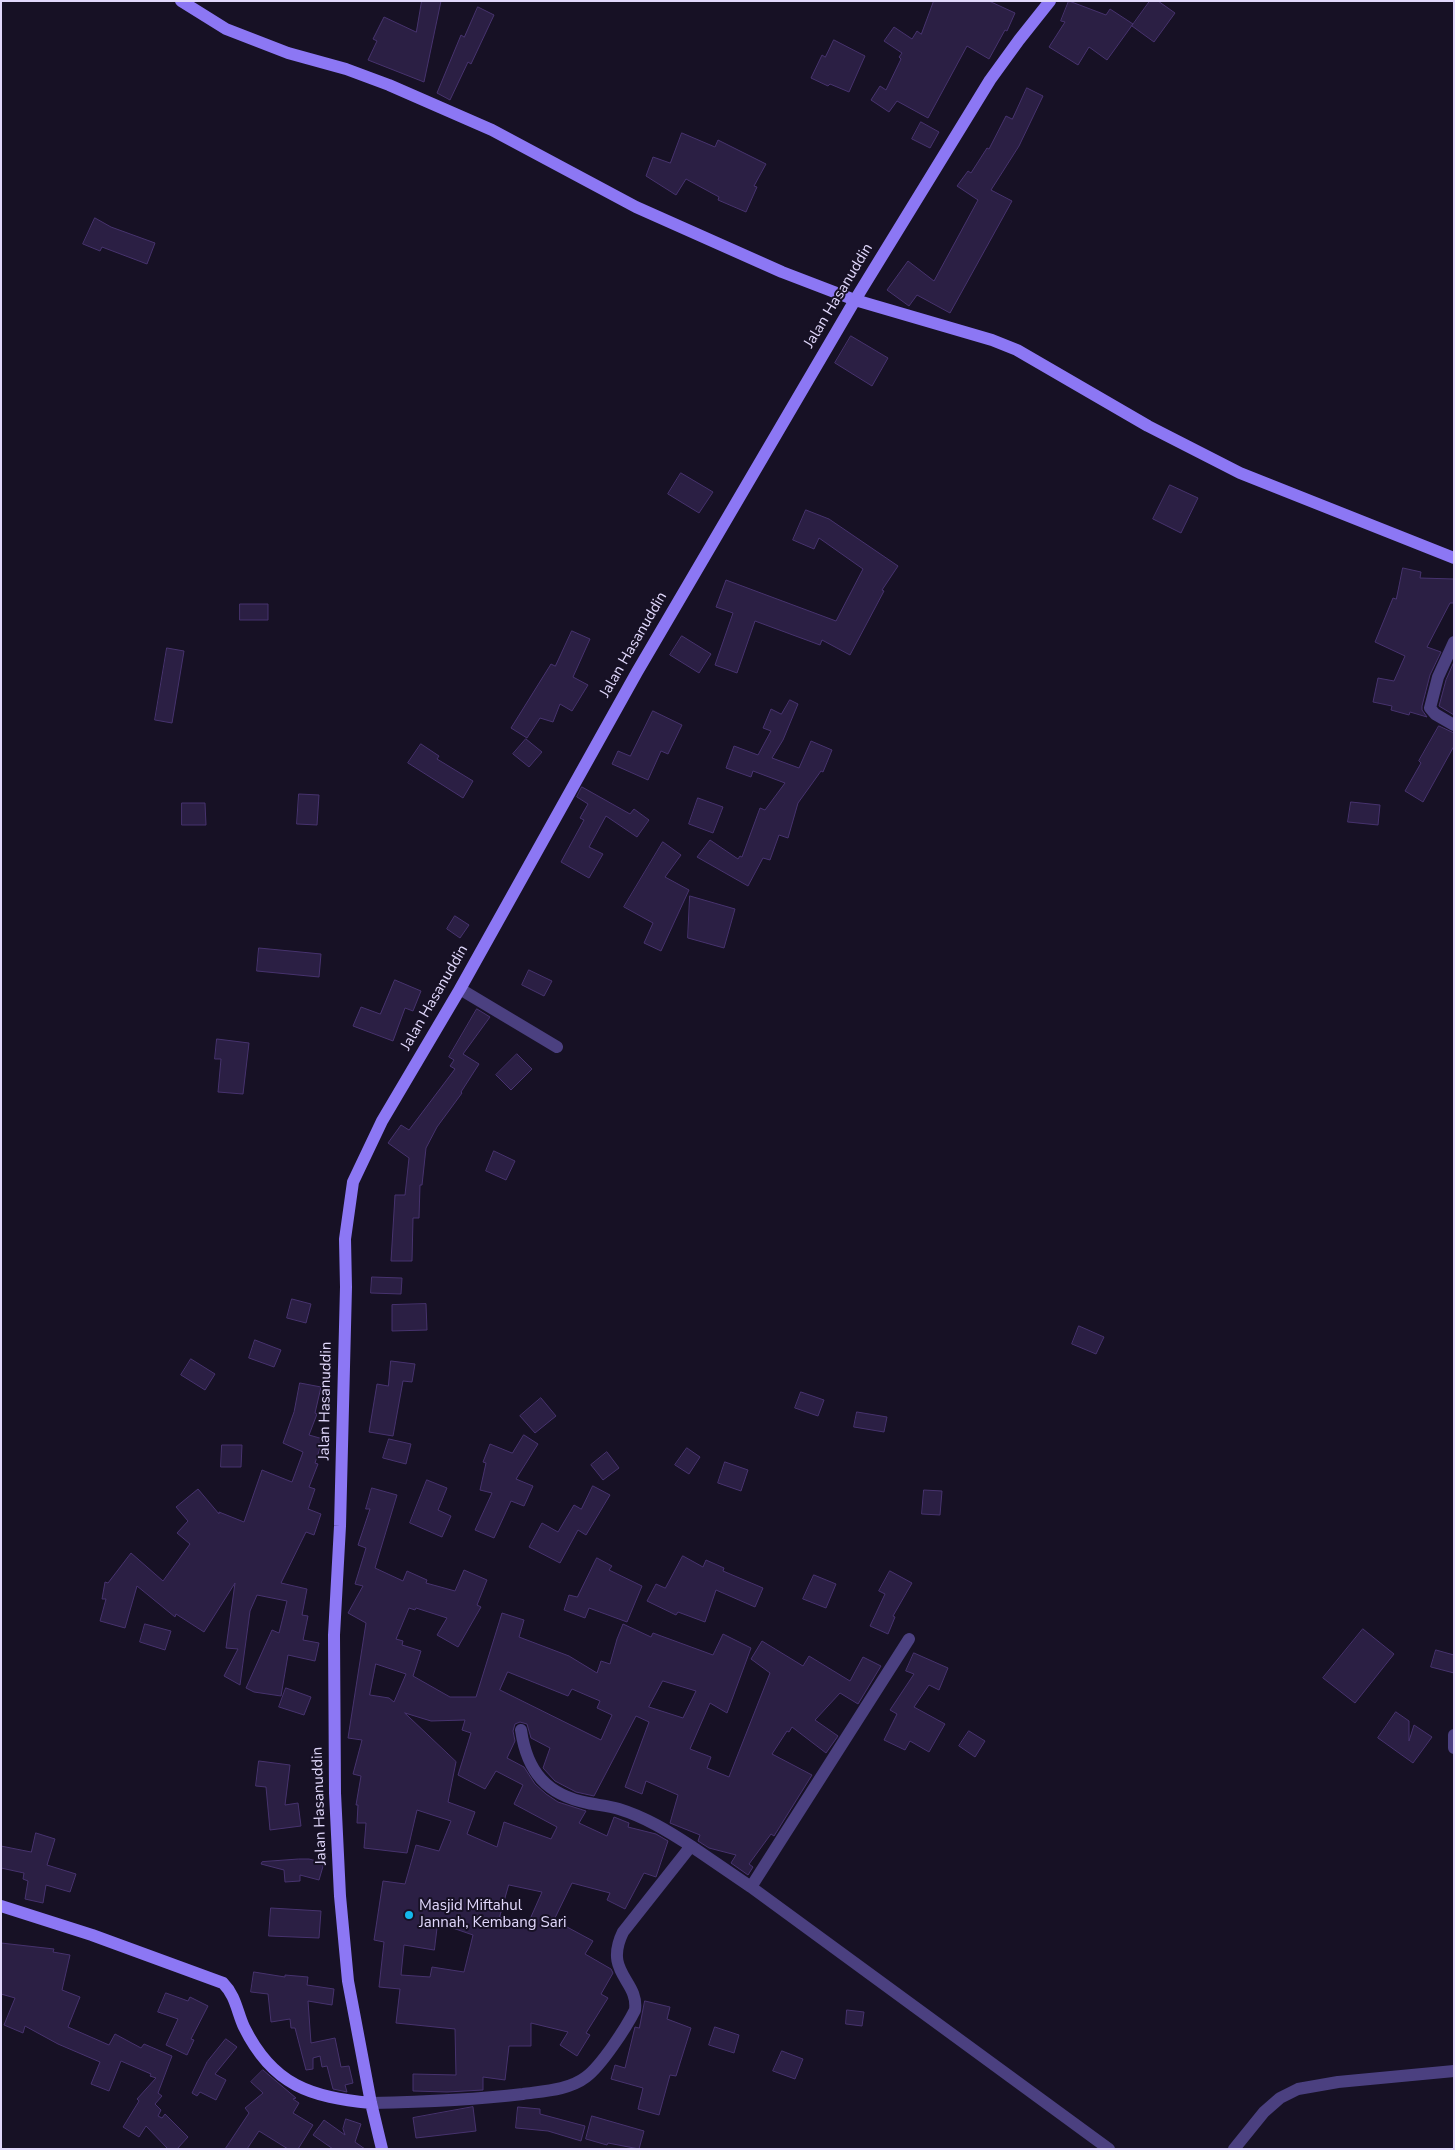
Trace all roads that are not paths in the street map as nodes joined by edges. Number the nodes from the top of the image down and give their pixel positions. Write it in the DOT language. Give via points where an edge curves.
graph roads {
  1 [pos="181,1"];
  2 [pos="1050,1"];
  3 [pos="855,300"];
  4 [pos="1454,558"];
  5 [pos="1454,642"];
  6 [pos="1454,725"];
  7 [pos="460,989"];
  8 [pos="557,1047"];
  9 [pos="909,1639"];
  10 [pos="521,1730"];
  11 [pos="1454,1735"];
  12 [pos="1454,1748"];
  13 [pos="691,1846"];
  14 [pos="751,1887"];
  15 [pos="1,1906"];
  16 [pos="1454,2071"];
  17 [pos="371,2103"];
  18 [pos="382,2149"];
  19 [pos="1109,2149"];
  20 [pos="1234,2149"];
  1 -- 3 [label="street" via="226,29 288,54 346,69 389,85 474,122 636,207 782,272"];
  2 -- 3 [label="street, Jalan Hasanuddin" via="990,80"];
  3 -- 4 [label="street" via="1017,350 1222,465"];
  3 -- 7 [label="street, Jalan Hasanuddin" via="636,672"];
  5 -- 6 [label="street" via="1438,677 1430,708"];
  7 -- 8 [label="street"];
  7 -- 17 [label="street, Jalan Hasanuddin" via="364,1157 353,1182 346,1229 340,1526 334,1636 334,1774 348,1981"];
  9 -- 14 [label="street"];
  10 -- 13 [label="street" via="534,1771 558,1794 637,1815"];
  11 -- 12 [label="street"];
  13 -- 14 [label="street"];
  13 -- 17 [label="street" via="623,1932 618,1943 618,1965 635,2000 635,2010 600,2062 585,2078 558,2088 473,2100"];
  14 -- 19 [label="street"];
  15 -- 17 [label="street" via="223,1983 231,1991 257,2050 283,2076 317,2095"];
  16 -- 20 [label="street" via="1298,2089 1280,2098 1264,2112"];
  17 -- 18 [label="street, Jalan Hasanuddin"];
}
